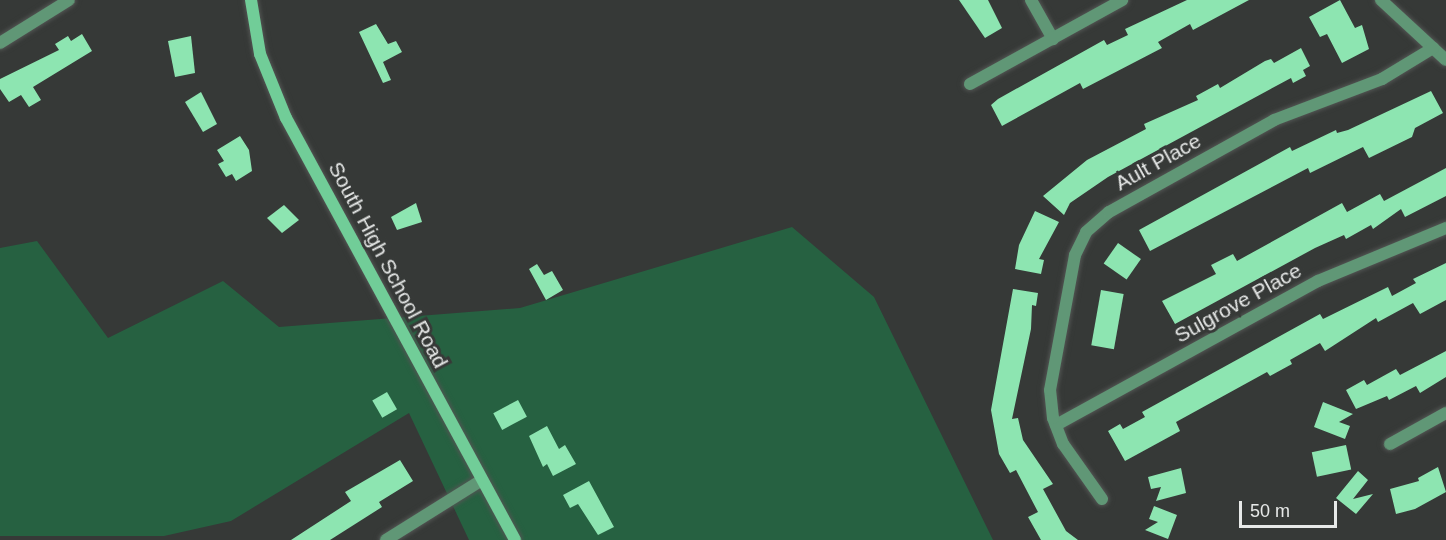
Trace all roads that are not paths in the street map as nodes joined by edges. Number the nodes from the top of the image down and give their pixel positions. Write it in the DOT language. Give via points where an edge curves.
graph roads {
  1 [pos="69,0"];
  2 [pos="251,0"];
  3 [pos="1031,0"];
  4 [pos="1122,0"];
  5 [pos="1381,0"];
  6 [pos="1053,39"];
  7 [pos="0,43"];
  8 [pos="1433,48"];
  9 [pos="1446,60"];
  10 [pos="970,84"];
  11 [pos="1446,228"];
  12 [pos="1446,413"];
  13 [pos="1056,425"];
  14 [pos="1390,444"];
  15 [pos="482,480"];
  16 [pos="1102,499"];
  17 [pos="386,540"];
  18 [pos="515,540"];
  1 -- 7 [label="street"];
  2 -- 15 [label="main road, South High School Road" via="260,54 283,111"];
  3 -- 6 [label="street"];
  4 -- 6 [label="street"];
  5 -- 8 [label="street"];
  6 -- 10 [label="street"];
  8 -- 9 [label="street"];
  8 -- 13 [label="street, Ault Place" via="1382,78 1274,120 1109,212 1086,232 1076,255 1058,334 1050,390"];
  11 -- 13 [label="street, Sulgrove Place" via="1318,281"];
  12 -- 14 [label="street"];
  13 -- 16 [label="street, Ault Place" via="1063,444"];
  15 -- 17 [label="street"];
  15 -- 18 [label="main road, South High School Road"];
}
